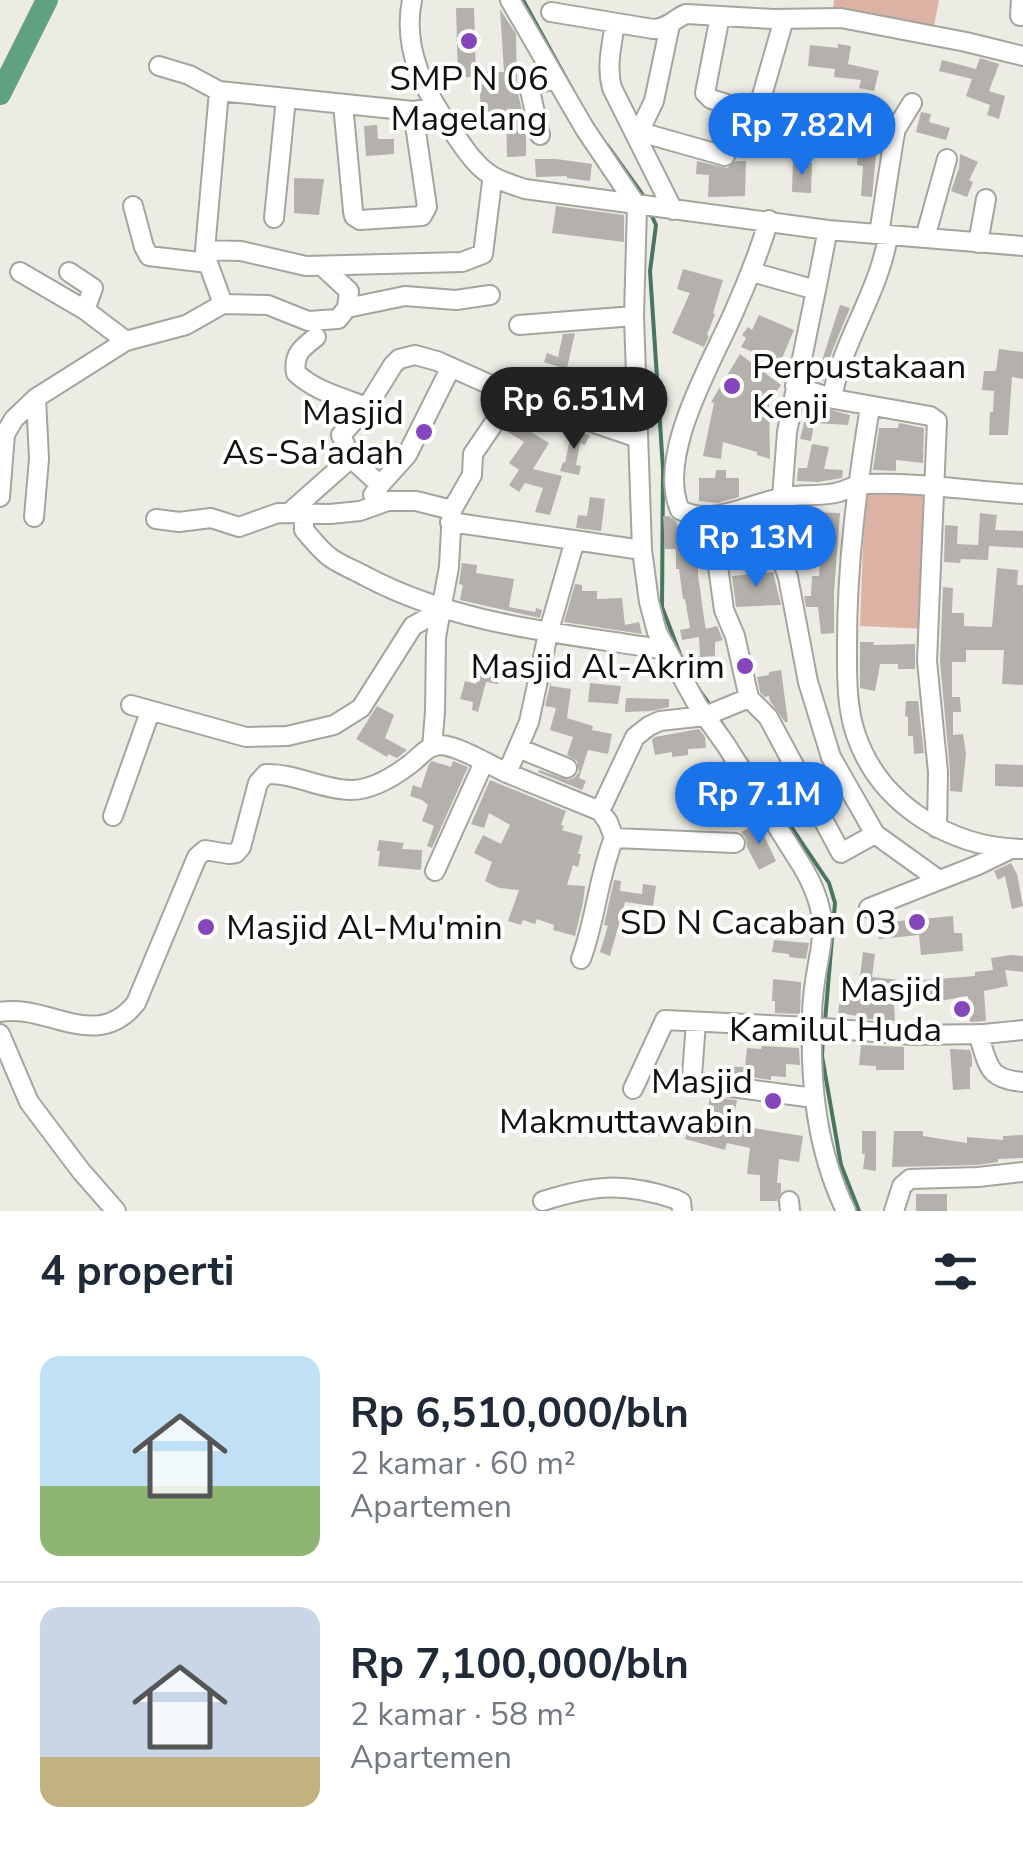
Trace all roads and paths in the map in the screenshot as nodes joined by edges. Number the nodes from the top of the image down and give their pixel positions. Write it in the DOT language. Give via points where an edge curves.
graph roads {
  1 [pos="412,0"];
  2 [pos="510,0"];
  3 [pos="551,12"];
  4 [pos="720,16"];
  5 [pos="784,19"];
  6 [pos="616,23"];
  7 [pos="670,24"];
  8 [pos="1023,56"];
  9 [pos="159,66"];
  10 [pos="555,80"];
  11 [pos="218,91"];
  12 [pos="286,98"];
  13 [pos="912,103"];
  14 [pos="342,104"];
  15 [pos="436,107"];
  16 [pos="414,110"];
  17 [pos="639,134"];
  18 [pos="540,135"];
  19 [pos="725,156"];
  20 [pos="947,158"];
  21 [pos="492,182"];
  22 [pos="986,199"];
  23 [pos="133,206"];
  24 [pos="639,206"];
  25 [pos="668,209"];
  26 [pos="274,218"];
  27 [pos="770,220"];
  28 [pos="884,235"];
  29 [pos="826,238"];
  30 [pos="925,238"];
  31 [pos="978,243"];
  32 [pos="1023,246"];
  33 [pos="206,257"];
  34 [pos="323,267"];
  35 [pos="20,272"];
  36 [pos="69,272"];
  37 [pos="752,272"];
  38 [pos="816,290"];
  39 [pos="490,295"];
  40 [pos="223,304"];
  41 [pos="347,308"];
  42 [pos="85,310"];
  43 [pos="634,316"];
  44 [pos="519,325"];
  45 [pos="316,338"];
  46 [pos="126,341"];
  47 [pos="451,367"];
  48 [pos="796,386"];
  49 [pos="513,395"];
  50 [pos="36,398"];
  51 [pos="834,399"];
  52 [pos="367,406"];
  53 [pos="870,407"];
  54 [pos="638,438"];
  55 [pos="351,458"];
  56 [pos="858,484"];
  57 [pos="380,486"];
  58 [pos="935,486"];
  59 [pos="1023,494"];
  60 [pos="0,496"];
  61 [pos="782,498"];
  62 [pos="744,509"];
  63 [pos="360,511"];
  64 [pos="297,512"];
  65 [pos="451,516"];
  66 [pos="711,516"];
  67 [pos="34,518"];
  68 [pos="156,520"];
  69 [pos="575,540"];
  70 [pos="642,550"];
  71 [pos="443,609"];
  72 [pos="548,634"];
  73 [pos="666,650"];
  74 [pos="749,698"];
  75 [pos="131,705"];
  76 [pos="150,712"];
  77 [pos="711,713"];
  78 [pos="432,746"];
  79 [pos="518,748"];
  80 [pos="484,762"];
  81 [pos="567,768"];
  82 [pos="507,773"];
  83 [pos="600,811"];
  84 [pos="113,816"];
  85 [pos="937,828"];
  86 [pos="875,834"];
  87 [pos="614,838"];
  88 [pos="735,843"];
  89 [pos="1017,849"];
  90 [pos="435,871"];
  91 [pos="939,880"];
  92 [pos="869,908"];
  93 [pos="581,958"];
  94 [pos="0,1012"];
  95 [pos="696,1026"];
  96 [pos="818,1030"];
  97 [pos="1023,1030"];
  98 [pos="0,1034"];
  99 [pos="978,1034"];
  100 [pos="1023,1082"];
  101 [pos="633,1089"];
  102 [pos="814,1098"];
  103 [pos="1023,1172"];
  104 [pos="543,1202"];
  105 [pos="116,1211"];
  106 [pos="682,1211"];
  107 [pos="846,1211"];
  108 [pos="894,1211"];
  1 -- 15 [label="street" via="415,62"];
  2 -- 10 [label="street"];
  3 -- 6 [label="street"];
  4 -- 5 [label="street"];
  4 -- 5 [label="street" via="705,93 765,116"];
  4 -- 7 [label="street" via="686,14"];
  5 -- 8 [label="street" via="864,22"];
  6 -- 7 [label="street" via="653,29"];
  6 -- 17 [label="street" via="608,76"];
  7 -- 17 [label="street" via="654,101"];
  9 -- 11 [label="street"];
  10 -- 18 [label="street" via="529,86"];
  10 -- 24 [label="street"];
  11 -- 12 [label="street"];
  11 -- 33 [label="street"];
  12 -- 14 [label="street"];
  12 -- 26 [label="street"];
  13 -- 28 [label="street" via="894,138"];
  14 -- 16 [label="street"];
  14 -- 16 [label="street" via="352,211 360,220 425,213"];
  15 -- 16 [label="street"];
  15 -- 24 [label="street" via="492,177 525,189"];
  17 -- 19 [label="street"];
  17 -- 25 [label="street"];
  20 -- 30 [label="street"];
  21 -- 34 [label="street" via="483,254 462,262"];
  22 -- 31 [label="street"];
  23 -- 33 [label="street" via="149,256"];
  24 -- 25 [label="street"];
  24 -- 43 [label="street"];
  25 -- 27 [label="street"];
  27 -- 28 [label="street"];
  27 -- 37 [label="street"];
  28 -- 30 [label="street"];
  28 -- 51 [label="street" via="877,282"];
  29 -- 38 [label="street"];
  30 -- 31 [label="street"];
  31 -- 32 [label="street"];
  33 -- 34 [label="street" via="241,251"];
  33 -- 40 [label="street"];
  34 -- 41 [label="street" via="347,287"];
  35 -- 42 [label="street"];
  36 -- 42 [label="street" via="93,288"];
  37 -- 38 [label="street"];
  37 -- 66 [label="street" via="690,410 675,464 680,510"];
  38 -- 48 [label="street"];
  39 -- 41 [label="street" via="405,296"];
  40 -- 41 [label="street" via="268,305 318,321 338,319"];
  40 -- 46 [label="street" via="186,325"];
  42 -- 46 [label="street"];
  43 -- 44 [label="street"];
  43 -- 54 [label="street"];
  45 -- 52 [label="street" via="300,350 296,374"];
  46 -- 50 [label="street"];
  47 -- 49 [label="street"];
  47 -- 52 [label="street" via="423,356 398,359"];
  47 -- 57 [label="street" via="407,455"];
  48 -- 51 [label="street"];
  48 -- 61 [label="street"];
  49 -- 54 [label="street"];
  49 -- 65 [label="street" via="472,454 472,474"];
  50 -- 60 [label="street" via="5,434"];
  50 -- 67 [label="street"];
  51 -- 53 [label="street"];
  52 -- 55 [label="street" via="342,435"];
  53 -- 56 [label="street"];
  53 -- 58 [label="street" via="935,418"];
  54 -- 70 [label="street"];
  55 -- 57 [label="street"];
  55 -- 64 [label="street"];
  56 -- 58 [label="street"];
  56 -- 61 [label="street"];
  56 -- 85 [label="street" via="848,633 855,732 893,794"];
  57 -- 63 [label="street"];
  58 -- 59 [label="street"];
  58 -- 85 [label="street" via="927,661"];
  61 -- 62 [label="street"];
  62 -- 66 [label="street"];
  62 -- 86 [label="street" via="748,554 778,552 831,757"];
  63 -- 64 [label="street"];
  63 -- 65 [label="street" via="388,500 416,500"];
  64 -- 68 [label="street" via="239,527 211,518"];
  64 -- 71 [label="street" via="329,557"];
  65 -- 69 [label="street"];
  65 -- 71 [label="street"];
  66 -- 74 [label="street" via="724,610"];
  69 -- 70 [label="street"];
  69 -- 72 [label="street"];
  70 -- 73 [label="street" via="651,612"];
  71 -- 72 [label="street"];
  71 -- 76 [label="street" via="413,626 361,708 334,725 246,737"];
  71 -- 78 [label="street"];
  72 -- 73 [label="street"];
  72 -- 79 [label="street"];
  73 -- 77 [label="street"];
  74 -- 77 [label="street"];
  74 -- 86 [label="street" via="768,717 841,852"];
  75 -- 76 [label="street"];
  76 -- 84 [label="street"];
  77 -- 83 [label="street" via="660,720 636,737"];
  77 -- 96 [label="street" via="820,902 824,933 812,999"];
  78 -- 80 [label="street"];
  78 -- 94 [label="street" via="366,788 272,773 262,777 240,847 229,854 205,850 197,857 136,1003 116,1020 86,1026"];
  79 -- 81 [label="street"];
  79 -- 82 [label="street"];
  80 -- 82 [label="street"];
  80 -- 90 [label="street"];
  82 -- 83 [label="street"];
  83 -- 87 [label="street"];
  85 -- 89 [label="street"];
  86 -- 91 [label="street"];
  87 -- 88 [label="street"];
  87 -- 93 [label="street"];
  89 -- 91 [label="street"];
  91 -- 92 [label="street"];
  95 -- 96 [label="street"];
  95 -- 101 [label="street" via="665,1020"];
  95 -- 102 [label="street" via="694,1082"];
  96 -- 99 [label="street"];
  96 -- 102 [label="street"];
  97 -- 99 [label="street"];
  98 -- 105 [label="street" via="29,1102"];
  99 -- 100 [label="street" via="994,1074"];
  102 -- 107 [label="street"];
  103 -- 108 [label="street" via="910,1179"];
  104 -- 106 [label="street" via="622,1187 675,1199"];
}
